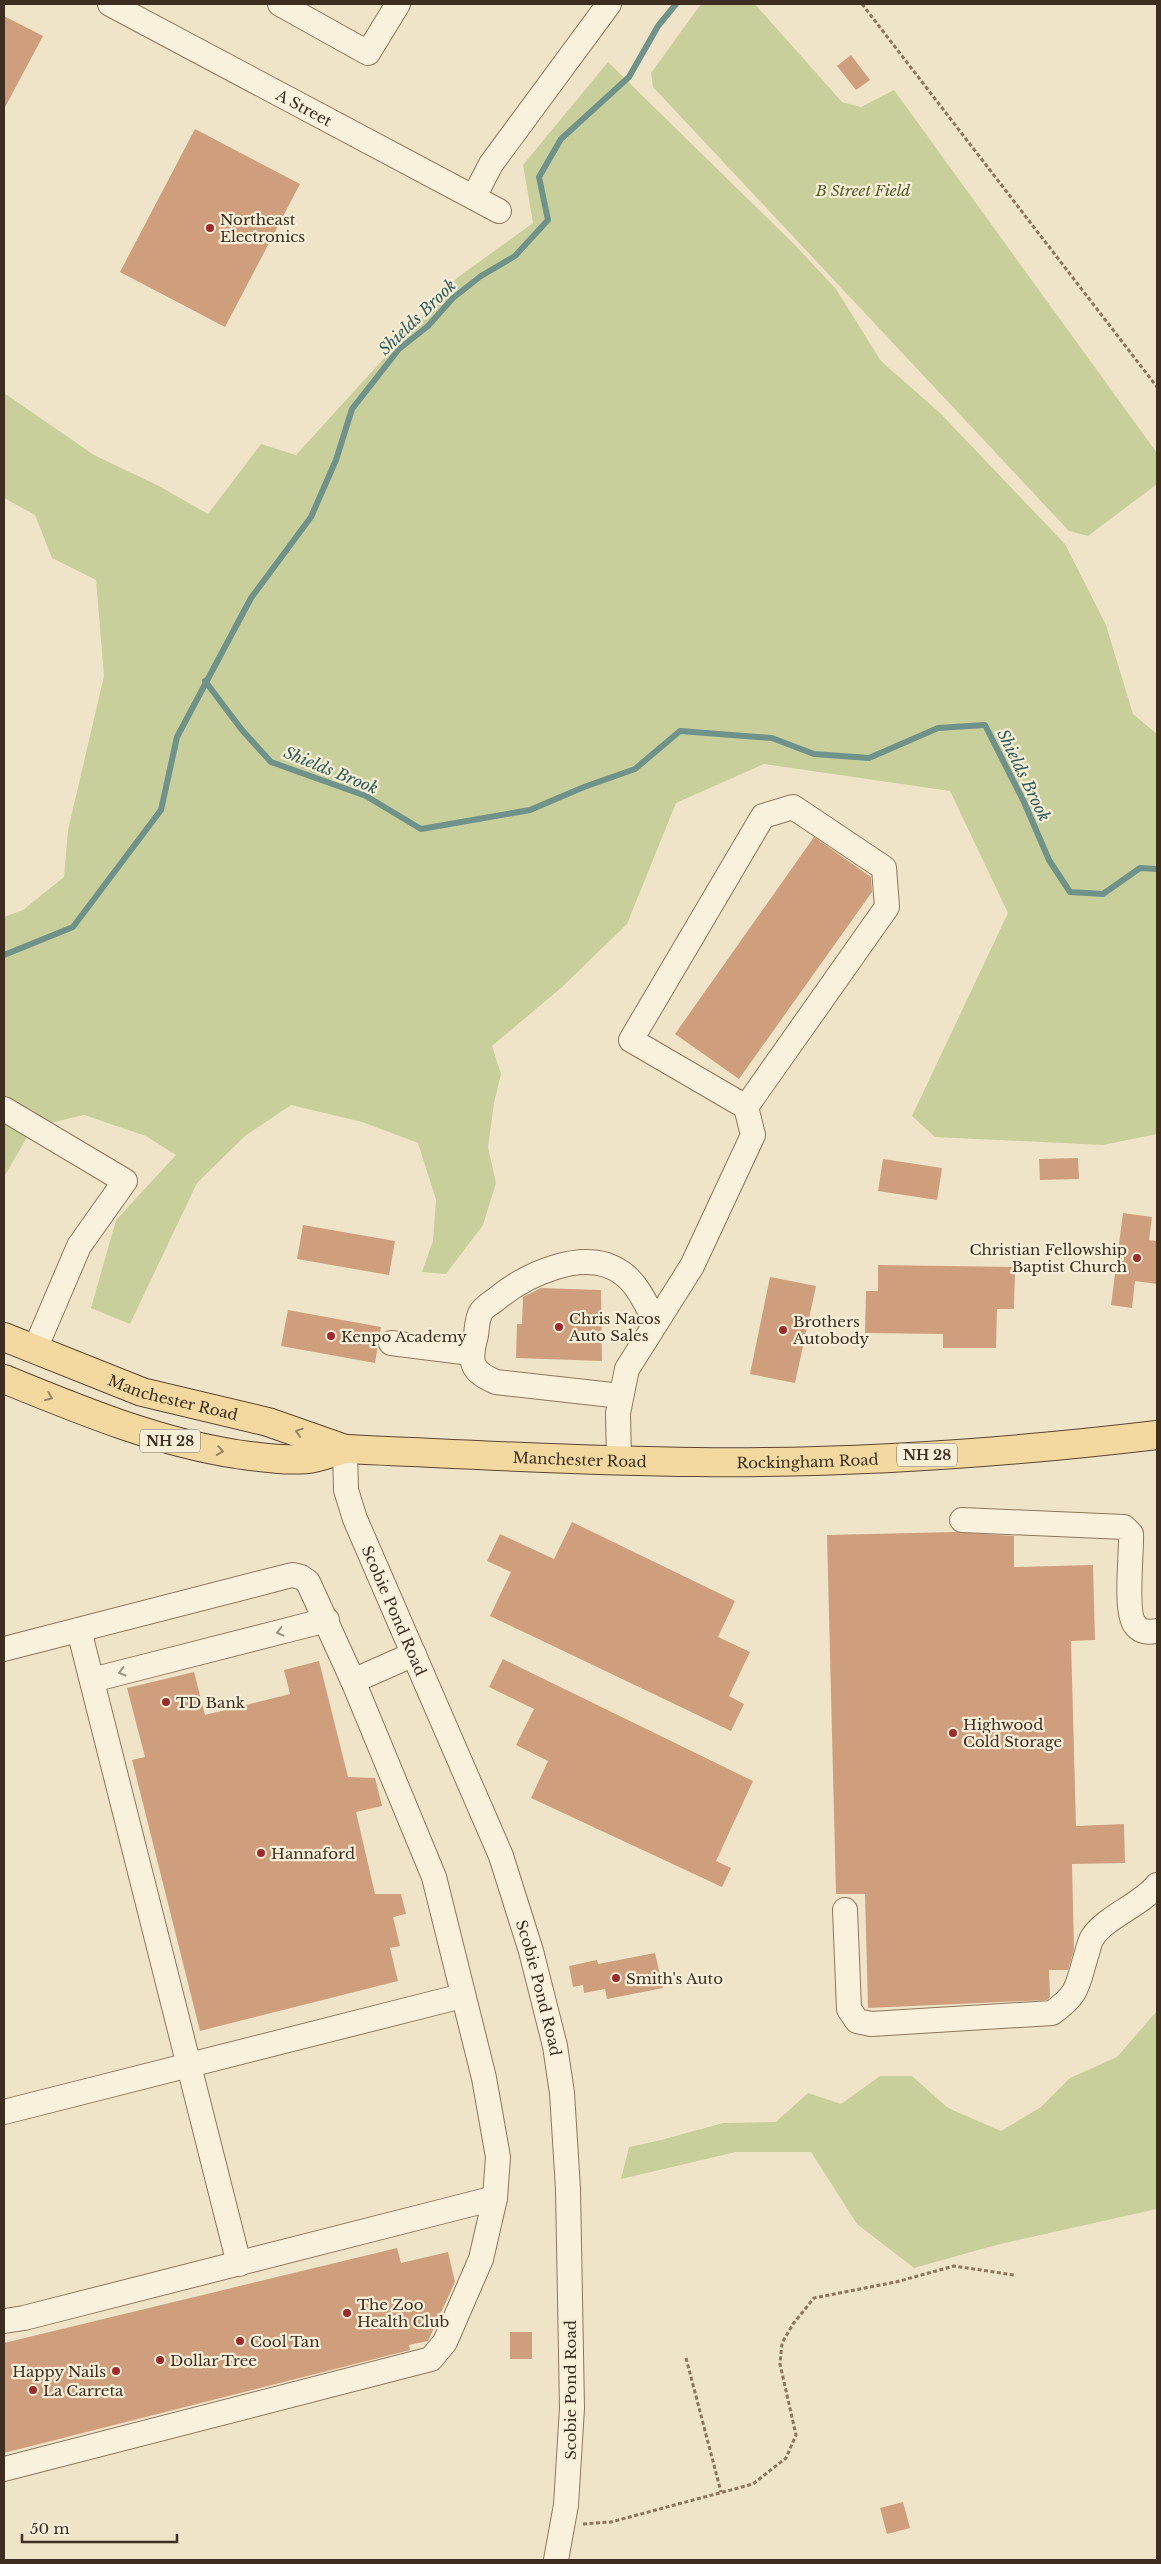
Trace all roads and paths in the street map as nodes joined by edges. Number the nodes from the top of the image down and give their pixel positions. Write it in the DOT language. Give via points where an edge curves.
graph roads {
  1 [pos="110,4"];
  2 [pos="280,4"];
  3 [pos="398,4"];
  4 [pos="608,4"];
  5 [pos="862,4"];
  6 [pos="474,198"];
  7 [pos="500,211"];
  8 [pos="1157,387"];
  9 [pos="746,1107"];
  10 [pos="4,1109"];
  11 [pos="656,1322"];
  12 [pos="4,1336"];
  13 [pos="391,1343"];
  14 [pos="35,1349"];
  15 [pos="471,1353"];
  16 [pos="4,1380"];
  17 [pos="621,1396"];
  18 [pos="1157,1435"];
  19 [pos="345,1449"];
  20 [pos="619,1460"];
  21 [pos="696,1462"];
  22 [pos="962,1520"];
  23 [pos="327,1620"];
  24 [pos="80,1630"];
  25 [pos="1157,1631"];
  26 [pos="4,1649"];
  27 [pos="414,1654"];
  28 [pos="92,1680"];
  29 [pos="353,1681"];
  30 [pos="1157,1885"];
  31 [pos="845,1910"];
  32 [pos="462,1996"];
  33 [pos="189,2065"];
  34 [pos="4,2112"];
  35 [pos="495,2198"];
  36 [pos="239,2264"];
  37 [pos="1014,2275"];
  38 [pos="4,2321"];
  39 [pos="686,2358"];
  40 [pos="4,2469"];
  41 [pos="720,2492"];
  42 [pos="563,2526"];
  43 [pos="556,2560"];
  1 -- 6 [label="street, A Street"];
  2 -- 3 [label="street" via="368,53"];
  4 -- 6 [label="street" via="491,164"];
  5 -- 8 [label="path"];
  6 -- 7 [label="street, A Street"];
  9 -- 9 [label="street" via="888,907 884,868 793,806 763,816 631,1040"];
  9 -- 11 [label="street" via="753,1135 692,1266"];
  10 -- 14 [label="street" via="125,1181 79,1246"];
  11 -- 15 [label="street" via="634,1283 620,1271 599,1264 574,1263 526,1278 481,1312"];
  11 -- 17 [label="street" via="627,1369"];
  12 -- 14 [label="main road, Manchester Road / NH 28"];
  13 -- 15 [label="street"];
  19 -- 14 [label="main road, Manchester Road / NH 28, one-way" via="268,1422 142,1392"];
  15 -- 17 [label="street" via="473,1365 480,1375 496,1382"];
  16 -- 19 [label="main road, Manchester Road / NH 28, one-way" via="170,1441 254,1456 310,1459"];
  17 -- 20 [label="street"];
  18 -- 21 [label="main road, Rockingham Road / NH 28" via="891,1458"];
  19 -- 20 [label="main road, Manchester Road / NH 28"];
  19 -- 27 [label="street, Scobie Pond Road" via="346,1490 355,1519"];
  20 -- 21 [label="main road, Manchester Road / NH 28"];
  22 -- 25 [label="street" via="1124,1527 1131,1534 1130,1612 1134,1625 1144,1632"];
  23 -- 24 [label="street" via="308,1582 292,1575"];
  23 -- 28 [label="street, one-way"];
  23 -- 29 [label="street"];
  24 -- 26 [label="street"];
  24 -- 28 [label="street"];
  27 -- 29 [label="street"];
  27 -- 42 [label="street, Scobie Pond Road" via="501,1856 531,1951 555,2046 562,2093 568,2189 572,2408"];
  28 -- 33 [label="street"];
  29 -- 32 [label="street" via="434,1877"];
  30 -- 31 [label="street" via="1147,1897 1103,1926 1092,1938 1079,1984 1068,2001 1052,2013 871,2024 857,2020 849,2009"];
  32 -- 33 [label="street"];
  32 -- 35 [label="street" via="484,2078 498,2157"];
  33 -- 34 [label="street"];
  33 -- 36 [label="street"];
  35 -- 36 [label="street"];
  35 -- 40 [label="street" via="481,2260 446,2342 431,2359"];
  36 -- 38 [label="street"];
  37 -- 41 [label="path" via="954,2266 896,2282 814,2298 782,2343 780,2364 796,2436 786,2458 753,2484"];
  39 -- 41 [label="path"];
  41 -- 42 [label="path" via="611,2522"];
  42 -- 43 [label="street, Scobie Pond Road"];
}
